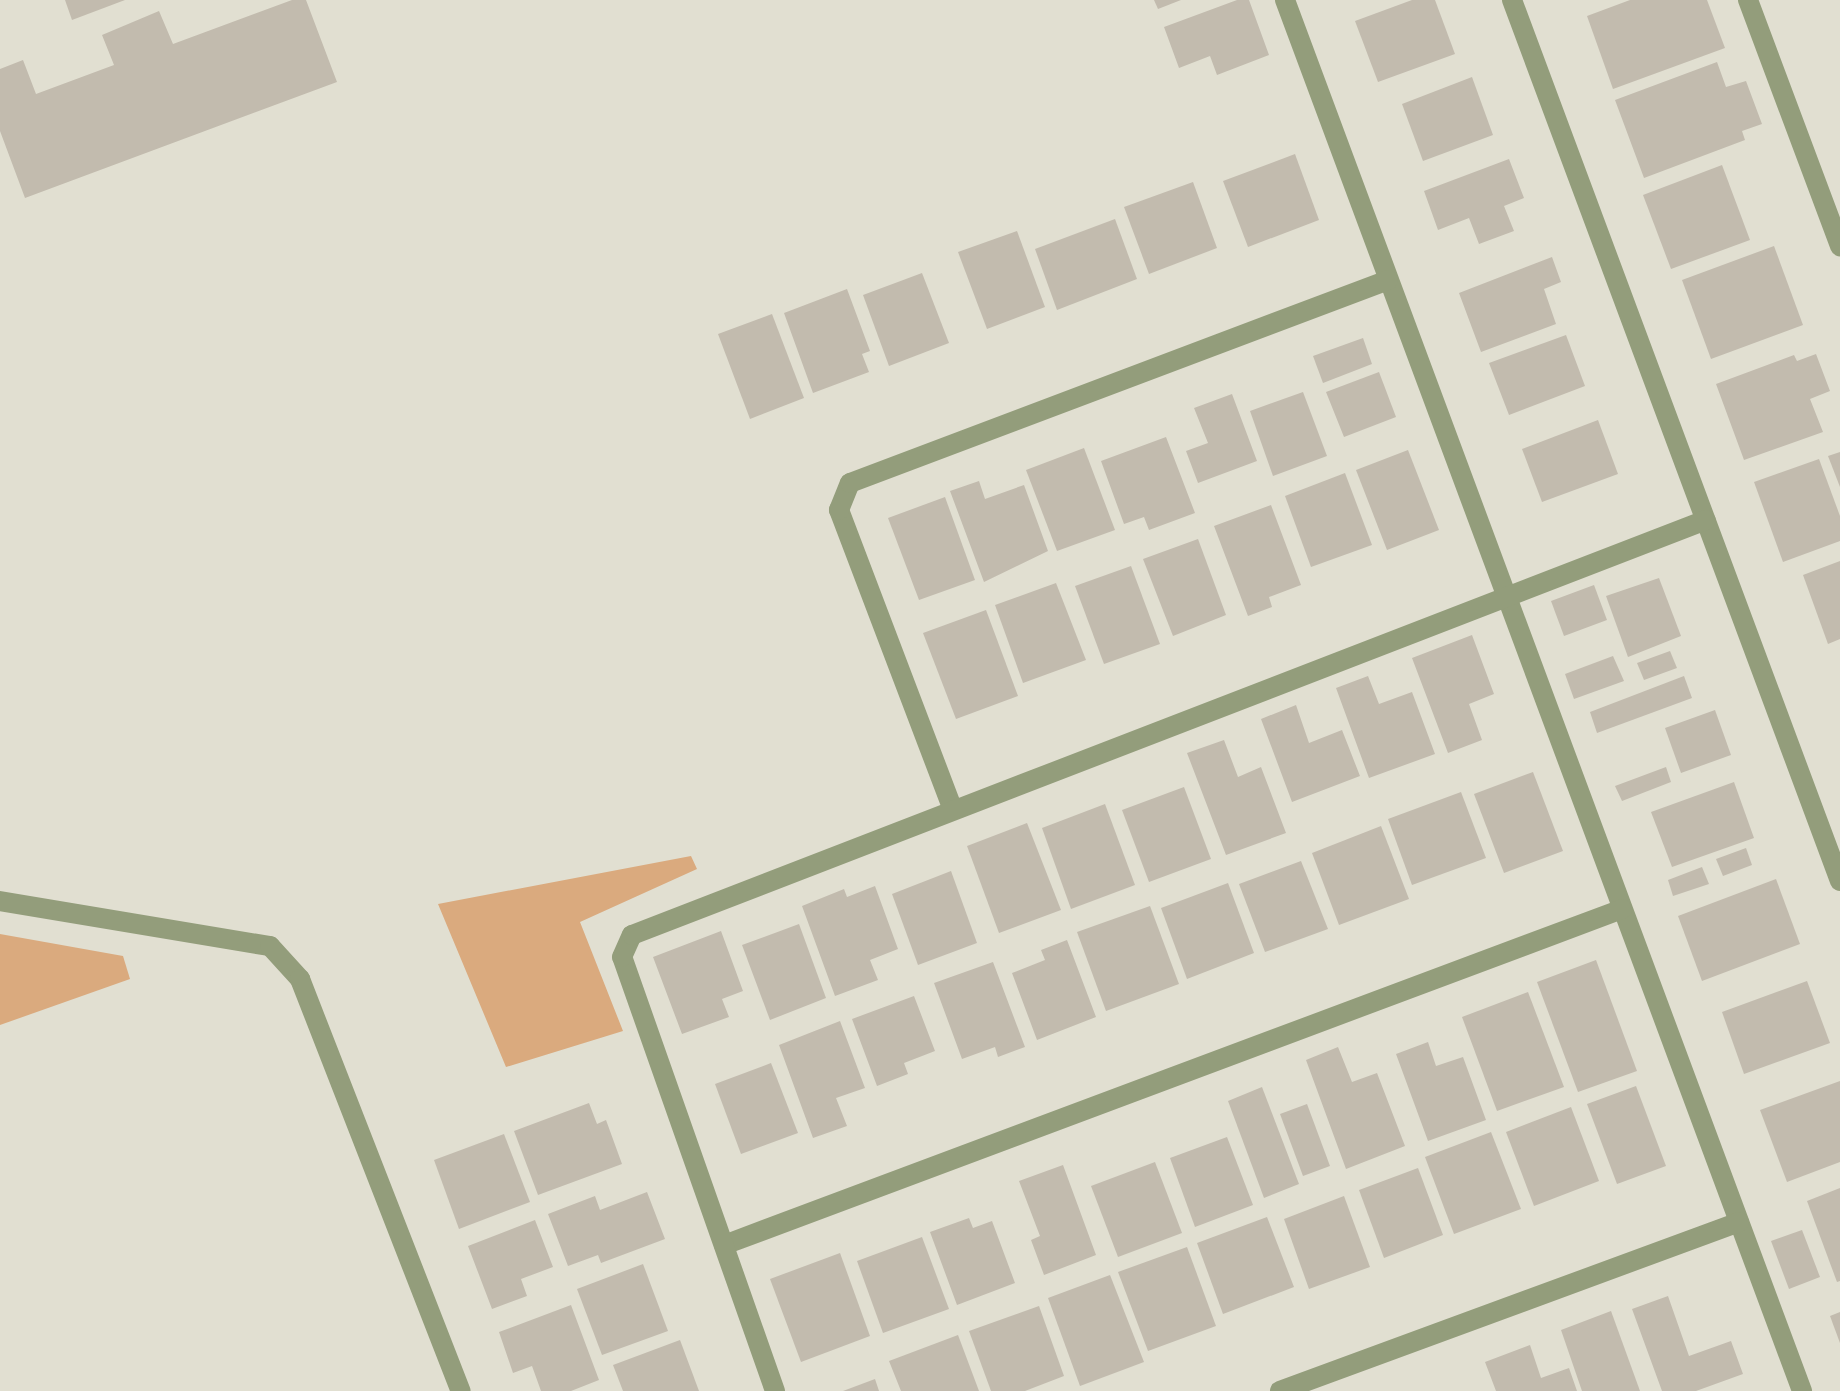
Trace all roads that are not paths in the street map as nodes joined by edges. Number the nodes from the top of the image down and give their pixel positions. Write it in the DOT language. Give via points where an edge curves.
graph roads {
  1 [pos="1285,0"];
  2 [pos="1512,0"];
  3 [pos="1748,0"];
  4 [pos="1834,213"];
  5 [pos="1840,246"];
  6 [pos="1388,280"];
  7 [pos="1706,520"];
  8 [pos="1506,595"];
  9 [pos="953,810"];
  10 [pos="1832,833"];
  11 [pos="1840,881"];
  12 [pos="0,901"];
  13 [pos="1622,909"];
  14 [pos="1739,1222"];
  15 [pos="724,1245"];
  16 [pos="461,1391"];
  17 [pos="775,1391"];
  18 [pos="1280,1391"];
  19 [pos="1802,1391"];
  1 -- 6 [label="street"];
  2 -- 7 [label="street"];
  3 -- 4 [label="street"];
  4 -- 5 [label="street"];
  6 -- 8 [label="street"];
  6 -- 9 [label="street" via="850,483 839,510"];
  7 -- 8 [label="street"];
  7 -- 10 [label="street"];
  8 -- 9 [label="street"];
  8 -- 13 [label="street"];
  9 -- 15 [label="street" via="632,935 622,957"];
  10 -- 11 [label="street"];
  12 -- 16 [label="street" via="270,946 300,979"];
  13 -- 14 [label="street"];
  13 -- 15 [label="street"];
  14 -- 18 [label="street"];
  14 -- 19 [label="street"];
  15 -- 17 [label="street"];
}
